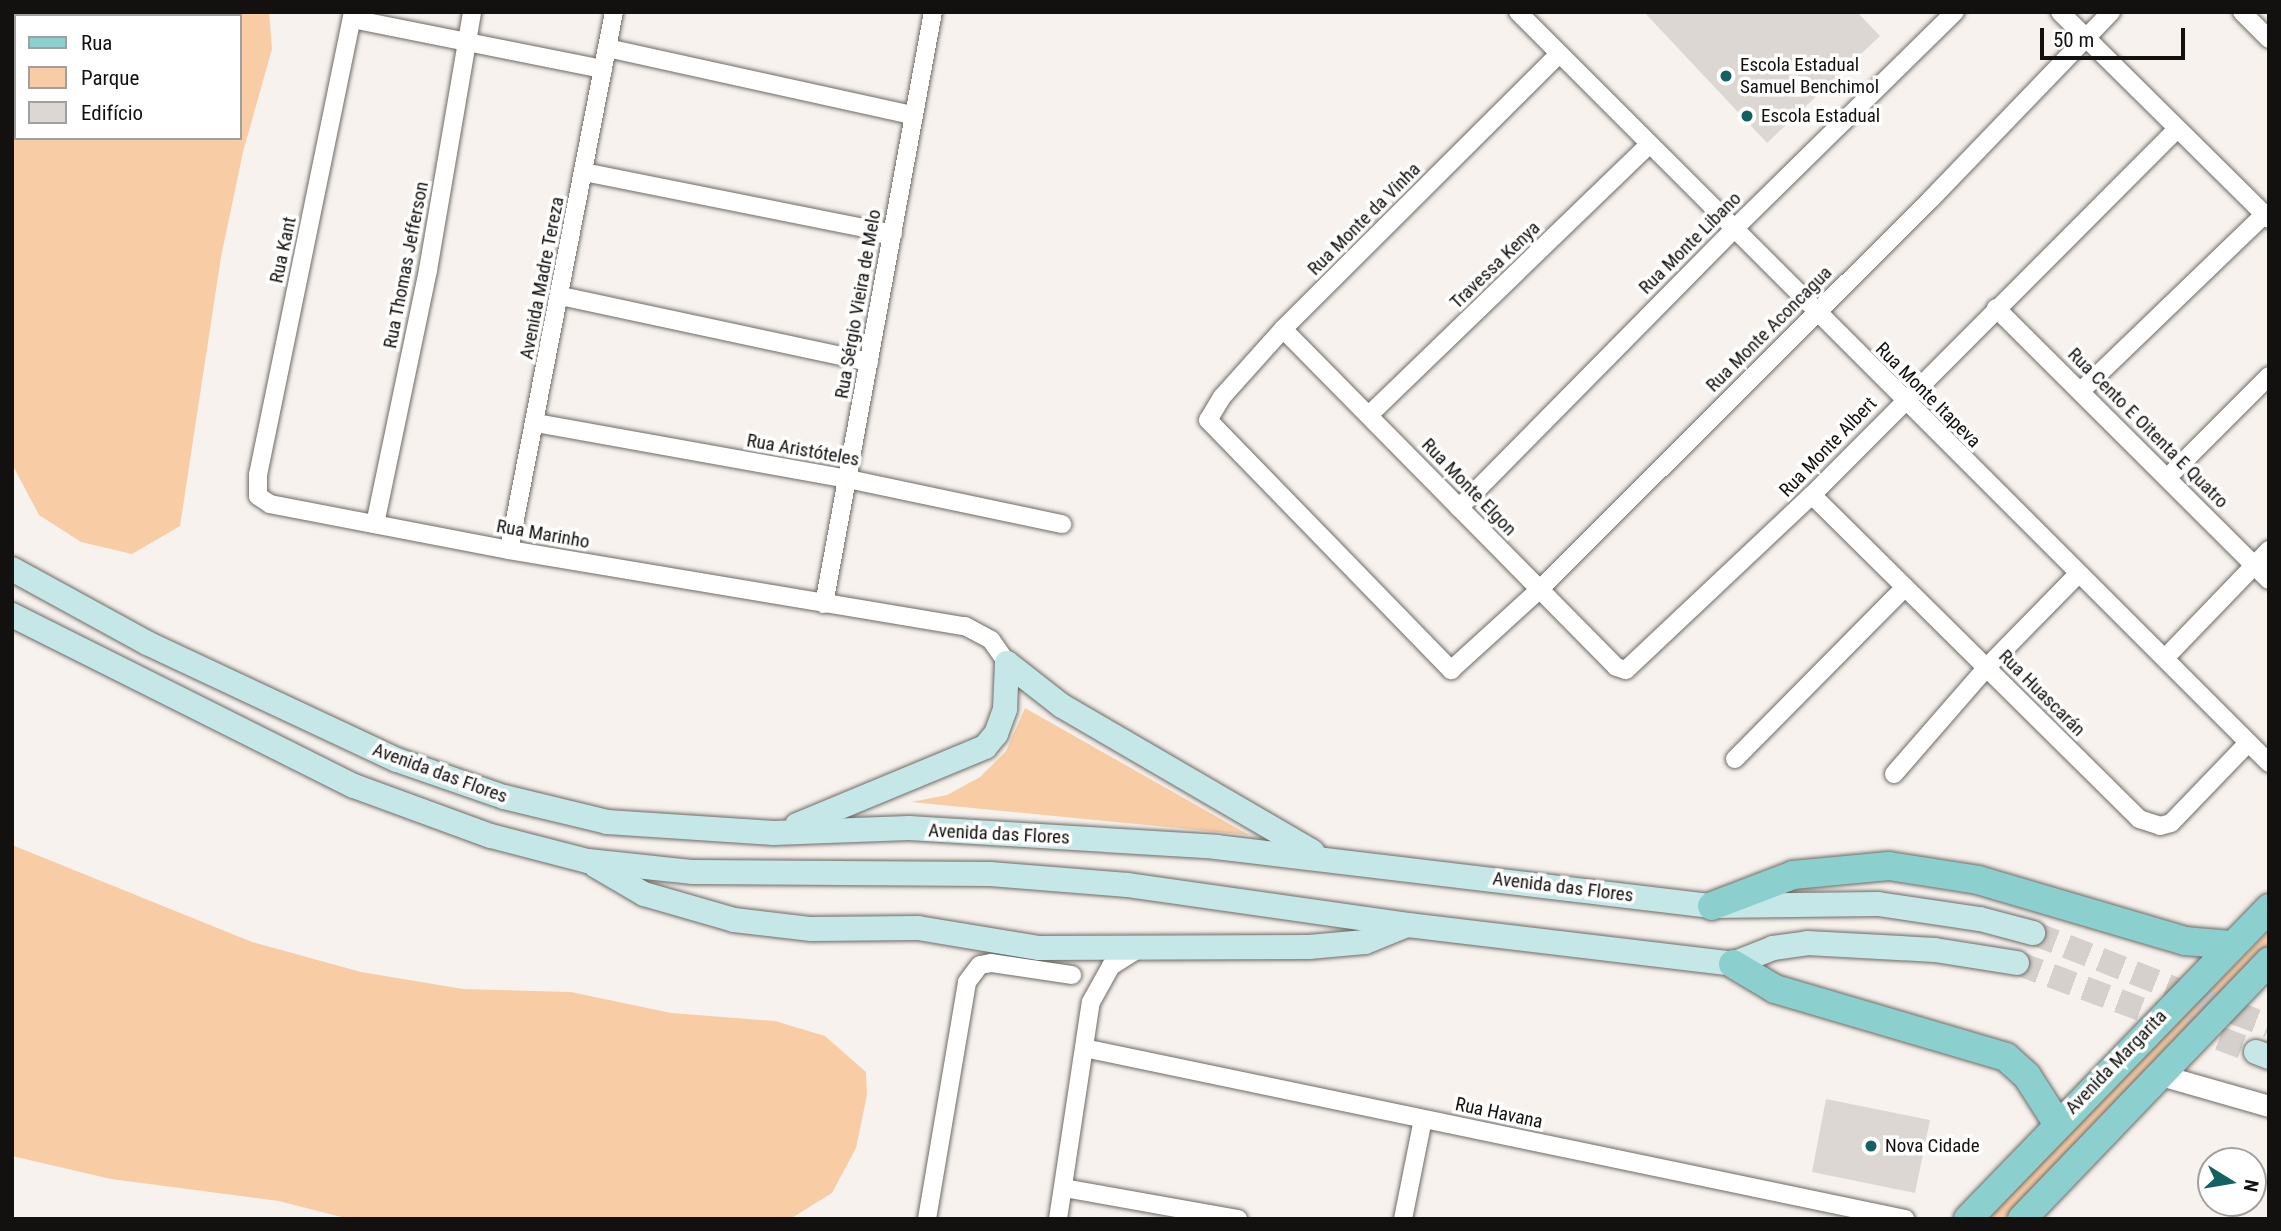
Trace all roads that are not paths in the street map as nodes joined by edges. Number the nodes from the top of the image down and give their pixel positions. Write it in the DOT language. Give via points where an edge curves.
graph roads {
  1 [pos="472,12"];
  2 [pos="614,12"];
  3 [pos="933,12"];
  4 [pos="1518,12"];
  5 [pos="1955,12"];
  6 [pos="2060,12"];
  7 [pos="2112,12"];
  8 [pos="2242,12"];
  9 [pos="352,16"];
  10 [pos="2087,38"];
  11 [pos="2269,39"];
  12 [pos="466,44"];
  13 [pos="607,48"];
  14 [pos="1558,55"];
  15 [pos="603,69"];
  16 [pos="913,115"];
  17 [pos="2176,130"];
  18 [pos="1649,145"];
  19 [pos="584,172"];
  20 [pos="2266,217"];
  21 [pos="1734,229"];
  22 [pos="893,234"];
  23 [pos="561,296"];
  24 [pos="1996,308"];
  25 [pos="1815,313"];
  26 [pos="1283,329"];
  27 [pos="869,362"];
  28 [pos="2269,376"];
  29 [pos="2082,390"];
  30 [pos="1903,400"];
  31 [pos="1369,415"];
  32 [pos="536,423"];
  33 [pos="2168,477"];
  34 [pos="848,478"];
  35 [pos="1812,495"];
  36 [pos="258,496"];
  37 [pos="1459,508"];
  38 [pos="375,524"];
  39 [pos="1062,524"];
  40 [pos="509,550"];
  41 [pos="2269,550"];
  42 [pos="2253,565"];
  43 [pos="12,569"];
  44 [pos="2077,575"];
  45 [pos="2269,580"];
  46 [pos="1904,588"];
  47 [pos="1539,590"];
  48 [pos="824,604"];
  49 [pos="12,615"];
  50 [pos="2166,657"];
  51 [pos="1007,663"];
  52 [pos="1987,667"];
  53 [pos="1451,670"];
  54 [pos="1626,670"];
  55 [pos="2248,743"];
  56 [pos="1735,759"];
  57 [pos="2269,763"];
  58 [pos="1894,774"];
  59 [pos="774,833"];
  60 [pos="1320,856"];
  61 [pos="588,861"];
  62 [pos="1712,906"];
  63 [pos="2269,908"];
  64 [pos="1408,925"];
  65 [pos="2033,933"];
  66 [pos="2231,945"];
  67 [pos="1038,948"];
  68 [pos="1135,951"];
  69 [pos="2269,961"];
  70 [pos="2017,963"];
  71 [pos="1733,964"];
  72 [pos="1072,975"];
  73 [pos="1091,1002"];
  74 [pos="1084,1048"];
  75 [pos="2157,1074"];
  76 [pos="2269,1106"];
  77 [pos="1423,1119"];
  78 [pos="2057,1123"];
  79 [pos="1064,1188"];
  80 [pos="927,1219"];
  81 [pos="1058,1219"];
  82 [pos="1238,1219"];
  83 [pos="1403,1219"];
  84 [pos="1905,1219"];
  85 [pos="1968,1219"];
  86 [pos="2022,1219"];
  1 -- 12 [label="street, Rua Thomas Jefferson"];
  2 -- 13 [label="street, Avenida Madre Tereza"];
  3 -- 16 [label="street, Rua Sérgio Vieira de Melo"];
  4 -- 14 [label="street, Rua Monte Itapeva"];
  5 -- 21 [label="street, Rua Monte Libano"];
  6 -- 10 [label="street"];
  7 -- 10 [label="street, Rua Monte Aconcagua"];
  8 -- 11 [label="street"];
  9 -- 12 [label="street"];
  9 -- 36 [label="street, Rua Kant" via="261,461"];
  10 -- 17 [label="street"];
  10 -- 25 [label="street, Rua Monte Aconcagua"];
  12 -- 15 [label="street"];
  12 -- 38 [label="street, Rua Thomas Jefferson" via="428,270"];
  13 -- 15 [label="street, Avenida Madre Tereza"];
  13 -- 16 [label="street"];
  14 -- 18 [label="street, Rua Monte Itapeva"];
  14 -- 26 [label="street, Rua Monte da Vinha"];
  15 -- 19 [label="street, Avenida Madre Tereza"];
  16 -- 22 [label="street, Rua Sérgio Vieira de Melo"];
  17 -- 20 [label="street"];
  17 -- 24 [label="street, Rua Monte Albert"];
  18 -- 21 [label="street, Rua Monte Itapeva"];
  18 -- 31 [label="street, Travessa Kenya"];
  19 -- 22 [label="street"];
  19 -- 23 [label="street, Avenida Madre Tereza"];
  20 -- 29 [label="street"];
  21 -- 25 [label="street, Rua Monte Itapeva"];
  21 -- 37 [label="street, Rua Monte Libano"];
  22 -- 27 [label="street, Rua Sérgio Vieira de Melo"];
  23 -- 27 [label="street"];
  23 -- 32 [label="street, Avenida Madre Tereza"];
  24 -- 29 [label="street, Rua Cento E Oitenta E Quatro"];
  24 -- 30 [label="street, Rua Monte Albert"];
  25 -- 30 [label="street, Rua Monte Itapeva"];
  25 -- 47 [label="street, Rua Monte Aconcagua"];
  26 -- 31 [label="street, Rua Monte Elgon"];
  26 -- 53 [label="street, Rua Monte da Vinha" via="1222,397 1208,420"];
  27 -- 34 [label="street, Rua Sérgio Vieira de Melo"];
  28 -- 33 [label="street"];
  29 -- 33 [label="street, Rua Cento E Oitenta E Quatro"];
  30 -- 35 [label="street, Rua Monte Albert"];
  30 -- 44 [label="street, Rua Monte Itapeva"];
  31 -- 37 [label="street, Rua Monte Elgon"];
  32 -- 34 [label="street, Rua Aristóteles"];
  32 -- 40 [label="street, Avenida Madre Tereza"];
  33 -- 42 [label="street, Rua Cento E Oitenta E Quatro"];
  34 -- 39 [label="street, Rua Aristóteles"];
  34 -- 48 [label="street, Rua Sérgio Vieira de Melo"];
  35 -- 46 [label="street, Rua Huascarán"];
  35 -- 54 [label="street, Rua Monte Albert"];
  36 -- 38 [label="street, Rua Marinho" via="270,504"];
  37 -- 47 [label="street, Rua Monte Elgon"];
  38 -- 40 [label="street, Rua Marinho"];
  40 -- 48 [label="street, Rua Marinho"];
  41 -- 42 [label="street"];
  42 -- 45 [label="street, Rua Cento E Oitenta E Quatro"];
  42 -- 50 [label="street"];
  43 -- 59 [label="main road, Avenida das Flores" via="261,699 409,764 575,816 698,831"];
  44 -- 50 [label="street, Rua Monte Itapeva"];
  44 -- 52 [label="street"];
  46 -- 52 [label="street, Rua Huascarán"];
  46 -- 56 [label="street"];
  47 -- 53 [label="street, Rua Monte Aconcagua"];
  47 -- 54 [label="street, Rua Monte Elgon" via="1616,667"];
  48 -- 51 [label="street, Rua Marinho" via="975,629 991,639"];
  49 -- 61 [label="main road" via="354,786 491,836"];
  50 -- 55 [label="street, Rua Monte Itapeva"];
  51 -- 59 [label="main road" via="1004,709 996,734 985,747 864,801"];
  51 -- 60 [label="main road" via="1062,706"];
  52 -- 55 [label="street, Rua Huascarán" via="2139,819 2150,824 2160,826 2180,817"];
  52 -- 58 [label="street"];
  55 -- 57 [label="street, Rua Monte Itapeva"];
  59 -- 60 [label="main road, Avenida das Flores" via="909,828"];
  60 -- 62 [label="main road, Avenida das Flores"];
  61 -- 64 [label="main road" via="731,874 990,874 1101,883"];
  61 -- 67 [label="main road" via="644,894 734,920 811,929 918,928"];
  62 -- 65 [label="main road, Avenida das Flores" via="1878,904 1980,919"];
  62 -- 66 [label="main road" via="1793,875 1889,866 1978,880 2185,941"];
  63 -- 66 [label="main road, Avenida Margarita"];
  64 -- 68 [label="main road" via="1365,942"];
  64 -- 71 [label="main road"];
  66 -- 78 [label="main road, Avenida Margarita"];
  67 -- 68 [label="main road"];
  67 -- 72 [label="street"];
  68 -- 73 [label="street" via="1111,966"];
  69 -- 75 [label="main road, Avenida Margarita"];
  70 -- 71 [label="main road" via="1935,950 1807,943 1773,948"];
  71 -- 78 [label="main road" via="1775,989 2006,1057 2027,1076"];
  72 -- 73 [label="street"];
  72 -- 80 [label="street" via="991,963 980,965 967,982"];
  73 -- 74 [label="street"];
  74 -- 77 [label="street, Rua Havana"];
  74 -- 79 [label="street"];
  75 -- 76 [label="street"];
  75 -- 86 [label="main road, Avenida Margarita"];
  77 -- 83 [label="street"];
  77 -- 84 [label="street, Rua Havana"];
  78 -- 85 [label="main road, Avenida Margarita"];
  79 -- 81 [label="street"];
  79 -- 82 [label="street"];
}
